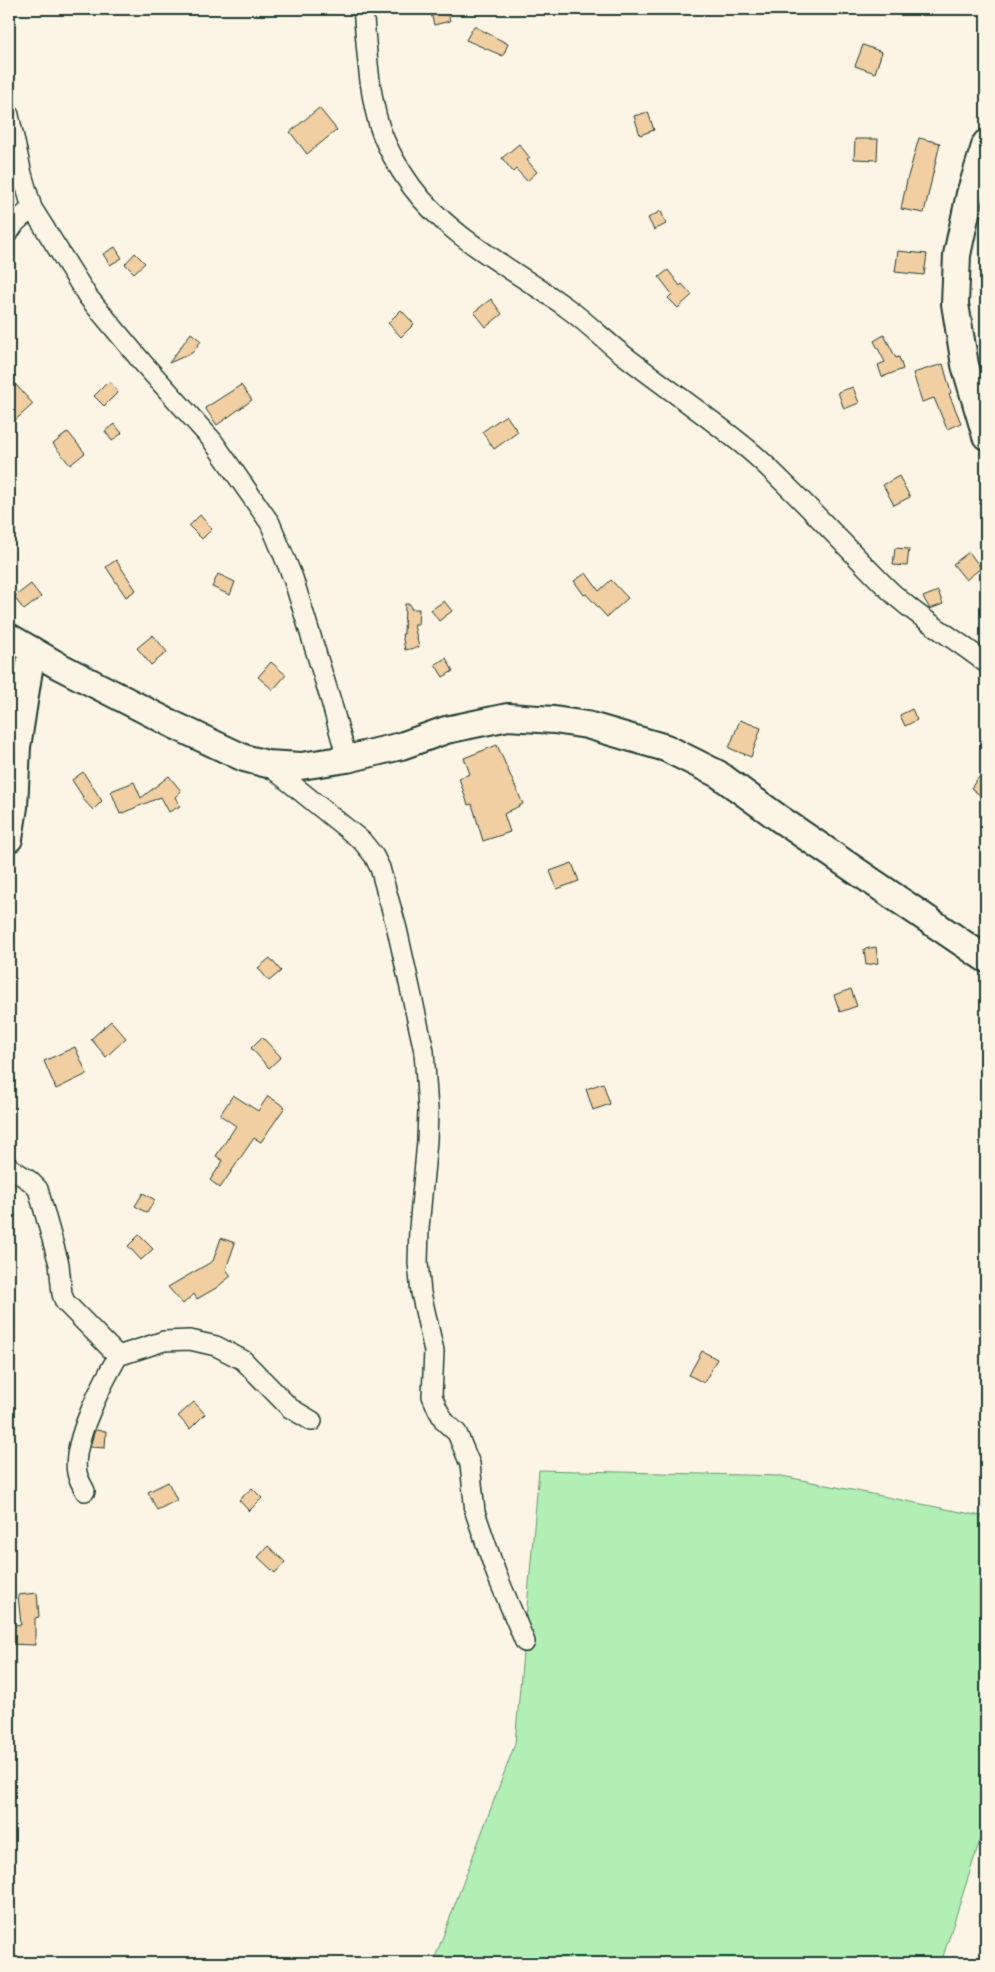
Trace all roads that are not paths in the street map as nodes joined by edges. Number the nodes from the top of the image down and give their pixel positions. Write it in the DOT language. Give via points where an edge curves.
graph roads {
  1 [pos="363,9"];
  2 [pos="9,115"];
  3 [pos="986,143"];
  4 [pos="32,208"];
  5 [pos="9,232"];
  6 [pos="986,436"];
  7 [pos="9,637"];
  8 [pos="32,650"];
  9 [pos="986,663"];
  10 [pos="347,759"];
  11 [pos="267,764"];
  12 [pos="9,839"];
  13 [pos="986,959"];
  14 [pos="9,1167"];
  15 [pos="118,1356"];
  16 [pos="312,1421"];
  17 [pos="84,1490"];
  18 [pos="525,1642"];
  1 -- 9 [label="street" via="379,126 393,157 426,206 466,238 566,307 624,356 751,451 887,587 915,612"];
  2 -- 4 [label="street"];
  3 -- 6 [label="main road" via="970,194 957,254 955,304 965,366"];
  4 -- 5 [label="street"];
  4 -- 10 [label="street" via="88,297 212,440 270,523 293,578"];
  7 -- 8 [label="main road"];
  8 -- 11 [label="main road" via="174,725 244,758"];
  8 -- 12 [label="main road" via="17,747"];
  10 -- 11 [label="main road" via="301,766"];
  10 -- 13 [label="main road" via="401,746 446,730 508,717 587,725 666,748 718,774"];
  11 -- 18 [label="street" via="362,841 380,868 424,1051 428,1141 418,1263 434,1351 432,1396 445,1422 457,1433 470,1464 475,1512"];
  14 -- 15 [label="street" via="38,1189 59,1264 65,1302"];
  15 -- 16 [label="street" via="164,1341 190,1340 216,1346 243,1360 290,1408"];
  15 -- 17 [label="street" via="86,1420 76,1473"];
}
